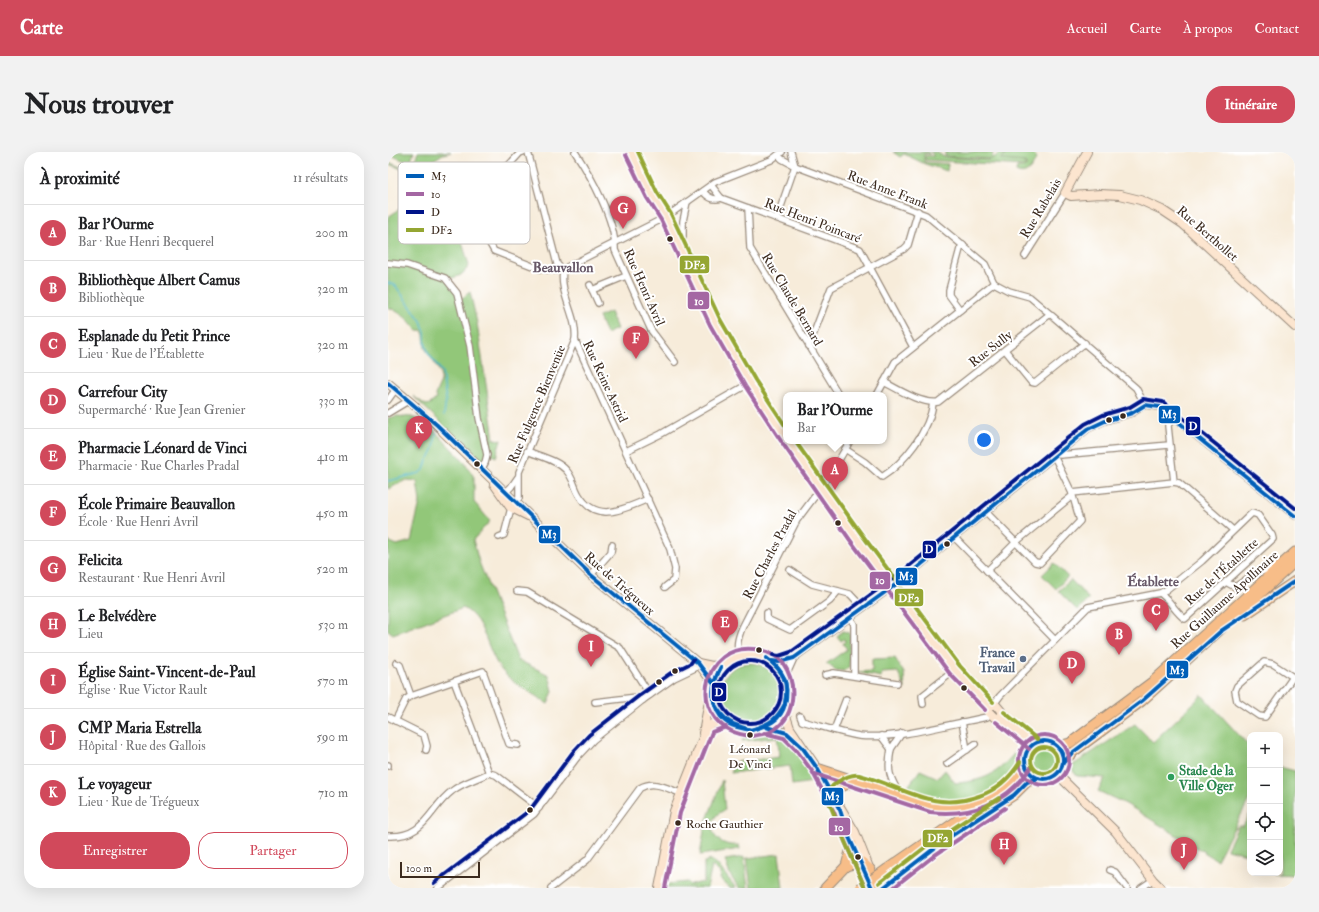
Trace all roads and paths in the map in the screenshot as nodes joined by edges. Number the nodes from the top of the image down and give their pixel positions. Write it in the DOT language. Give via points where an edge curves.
graph roads {
  1 [pos="520,152"];
  2 [pos="528,152"];
  3 [pos="575,152"];
  4 [pos="631,152"];
  5 [pos="791,152"];
  6 [pos="1087,152"];
  7 [pos="780,153"];
  8 [pos="511,162"];
  9 [pos="795,166"];
  10 [pos="711,185"];
  11 [pos="703,191"];
  12 [pos="1065,193"];
  13 [pos="721,198"];
  14 [pos="687,202"];
  15 [pos="748,208"];
  16 [pos="918,211"];
  17 [pos="666,218"];
  18 [pos="777,218"];
  19 [pos="490,244"];
  20 [pos="616,244"];
  21 [pos="963,245"];
  22 [pos="683,254"];
  23 [pos="1025,256"];
  24 [pos="388,263"];
  25 [pos="871,267"];
  26 [pos="563,271"];
  27 [pos="626,276"];
  28 [pos="994,283"];
  29 [pos="598,303"];
  30 [pos="960,310"];
  31 [pos="1050,314"];
  32 [pos="1295,327"];
  33 [pos="575,340"];
  34 [pos="1085,344"];
  35 [pos="809,346"];
  36 [pos="913,347"];
  37 [pos="1005,350"];
  38 [pos="675,362"];
  39 [pos="884,382"];
  40 [pos="388,383"];
  41 [pos="750,383"];
  42 [pos="396,390"];
  43 [pos="837,392"];
  44 [pos="879,392"];
  45 [pos="388,400"];
  46 [pos="408,401"];
  47 [pos="933,403"];
  48 [pos="1145,405"];
  49 [pos="415,406"];
  50 [pos="388,413"];
  51 [pos="1172,417"];
  52 [pos="443,432"];
  53 [pos="783,433"];
  54 [pos="790,444"];
  55 [pos="848,444"];
  56 [pos="1169,445"];
  57 [pos="846,449"];
  58 [pos="527,451"];
  59 [pos="626,451"];
  60 [pos="1056,454"];
  61 [pos="481,470"];
  62 [pos="518,477"];
  63 [pos="1174,482"];
  64 [pos="821,487"];
  65 [pos="1072,494"];
  66 [pos="648,499"];
  67 [pos="512,501"];
  68 [pos="986,512"];
  69 [pos="1295,516"];
  70 [pos="1233,530"];
  71 [pos="498,537"];
  72 [pos="954,537"];
  73 [pos="1016,542"];
  74 [pos="612,545"];
  75 [pos="1295,552"];
  76 [pos="1284,562"];
  77 [pos="1295,562"];
  78 [pos="790,570"];
  79 [pos="987,572"];
  80 [pos="591,575"];
  81 [pos="1295,581"];
  82 [pos="1226,582"];
  83 [pos="893,586"];
  84 [pos="665,587"];
  85 [pos="517,591"];
  86 [pos="838,591"];
  87 [pos="1160,593"];
  88 [pos="863,608"];
  89 [pos="767,613"];
  90 [pos="850,618"];
  91 [pos="1221,631"];
  92 [pos="1055,640"];
  93 [pos="739,656"];
  94 [pos="794,658"];
  95 [pos="772,661"];
  96 [pos="396,663"];
  97 [pos="698,663"];
  98 [pos="724,664"];
  99 [pos="955,670"];
  100 [pos="825,675"];
  101 [pos="854,675"];
  102 [pos="786,678"];
  103 [pos="1294,678"];
  104 [pos="454,681"];
  105 [pos="897,683"];
  106 [pos="712,686"];
  107 [pos="650,695"];
  108 [pos="411,696"];
  109 [pos="846,699"];
  110 [pos="643,700"];
  111 [pos="596,702"];
  112 [pos="923,704"];
  113 [pos="991,708"];
  114 [pos="784,710"];
  115 [pos="800,716"];
  116 [pos="388,717"];
  117 [pos="395,721"];
  118 [pos="725,721"];
  119 [pos="962,722"];
  120 [pos="766,727"];
  121 [pos="834,730"];
  122 [pos="902,733"];
  123 [pos="881,736"];
  124 [pos="1054,743"];
  125 [pos="975,744"];
  126 [pos="1033,744"];
  127 [pos="518,746"];
  128 [pos="802,747"];
  129 [pos="700,748"];
  130 [pos="891,749"];
  131 [pos="426,750"];
  132 [pos="967,750"];
  133 [pos="1063,762"];
  134 [pos="947,764"];
  135 [pos="1025,765"];
  136 [pos="817,768"];
  137 [pos="489,773"];
  138 [pos="1057,774"];
  139 [pos="1038,778"];
  140 [pos="857,780"];
  141 [pos="680,793"];
  142 [pos="833,795"];
  143 [pos="901,796"];
  144 [pos="989,799"];
  145 [pos="539,808"];
  146 [pos="840,810"];
  147 [pos="388,836"];
  148 [pos="852,844"];
  149 [pos="860,862"];
  150 [pos="846,866"];
  151 [pos="871,870"];
  152 [pos="1110,870"];
  153 [pos="890,876"];
  154 [pos="1152,880"];
  155 [pos="438,888"];
  156 [pos="551,888"];
  157 [pos="659,888"];
  158 [pos="825,888"];
  159 [pos="860,888"];
  160 [pos="874,888"];
  161 [pos="879,888"];
  162 [pos="883,888"];
  163 [pos="1126,888"];
  164 [pos="1141,888"];
  165 [pos="1161,888"];
  1 -- 8 [label="street"];
  2 -- 26 [label="street, Rue Reine Astrid" via="557,264"];
  3 -- 20 [label="street, Rue Henri Avril" via="600,196"];
  4 -- 17 [label="main road"];
  5 -- 9 [label="street"];
  6 -- 12 [label="main road, Rue Rabelais"];
  7 -- 9 [label="street, Rue Anne Frank" via="782,159"];
  7 -- 10 [label="street" via="771,160"];
  9 -- 16 [label="street, Rue Anne Frank"];
  9 -- 18 [label="street"];
  10 -- 11 [label="street"];
  10 -- 13 [label="street"];
  11 -- 13 [label="street, Rue Henri Poincaré" via="706,196 717,200"];
  11 -- 14 [label="street"];
  12 -- 23 [label="street, Rue Rabelais"];
  12 -- 32 [label="main road, Rue Berthollet" via="1071,196 1120,195 1140,200 1162,210 1183,224"];
  13 -- 15 [label="street, Rue Henri Poincaré"];
  14 -- 17 [label="street"];
  14 -- 22 [label="street" via="683,222"];
  15 -- 18 [label="street, Rue Henri Poincaré"];
  15 -- 35 [label="street, Rue Claude Bernard" via="750,248"];
  16 -- 21 [label="street, Rue Anne Frank"];
  16 -- 25 [label="street" via="907,247"];
  17 -- 20 [label="street"];
  17 -- 22 [label="main road"];
  18 -- 25 [label="street, Rue Henri Poincaré" via="856,246 863,252"];
  19 -- 26 [label="street" via="494,251 519,262"];
  20 -- 26 [label="street"];
  20 -- 27 [label="street, Rue Henri Avril"];
  21 -- 28 [label="street, Rue Anne Frank" via="985,264"];
  21 -- 30 [label="street" via="949,290 949,295"];
  22 -- 41 [label="main road" via="715,322"];
  24 -- 61 [label="street" via="407,265 445,278 457,293 470,346 479,418 487,455 486,463"];
  25 -- 35 [label="street" via="831,288"];
  25 -- 36 [label="street, Rue Henri Poincaré"];
  26 -- 33 [label="street, Rue Reine Astrid" via="562,280 575,330"];
  27 -- 29 [label="street" via="591,288"];
  27 -- 38 [label="street, Rue Henri Avril" via="651,330"];
  28 -- 30 [label="street"];
  28 -- 31 [label="street" via="1009,291 1030,297"];
  30 -- 36 [label="street"];
  31 -- 34 [label="street"];
  31 -- 37 [label="street, Rue Sully"];
  33 -- 58 [label="street, Rue Fulgence Bienvenüe"];
  33 -- 59 [label="street, Rue Reine Astrid"];
  34 -- 37 [label="street" via="1035,383 1030,382"];
  34 -- 48 [label="street" via="1136,388"];
  35 -- 43 [label="street, Rue Claude Bernard"];
  36 -- 39 [label="street" via="895,362"];
  37 -- 47 [label="street, Rue Sully" via="942,400"];
  39 -- 44 [label="street"];
  39 -- 47 [label="street"];
  40 -- 42 [label="main road"];
  41 -- 53 [label="main road"];
  41 -- 59 [label="street"];
  42 -- 45 [label="street"];
  42 -- 46 [label="main road"];
  46 -- 49 [label="main road"];
  46 -- 50 [label="street"];
  47 -- 57 [label="street" via="916,444 882,477"];
  48 -- 51 [label="street" via="1160,407"];
  48 -- 60 [label="street" via="1132,413 1088,429"];
  49 -- 52 [label="street"];
  51 -- 56 [label="street" via="1168,426"];
  51 -- 69 [label="street"];
  52 -- 61 [label="main road"];
  54 -- 64 [label="main road"];
  55 -- 57 [label="street, Rue Charles Pradal"];
  56 -- 60 [label="street"];
  56 -- 63 [label="street"];
  57 -- 64 [label="street, Rue Charles Pradal"];
  58 -- 62 [label="street, Rue Fulgence Bienvenüe"];
  58 -- 66 [label="street" via="565,468 581,498 599,511 618,512"];
  59 -- 66 [label="street, Rue Reine Astrid"];
  60 -- 65 [label="street"];
  60 -- 68 [label="street"];
  61 -- 67 [label="main road"];
  62 -- 67 [label="street, Rue Fulgence Bienvenüe"];
  62 -- 67 [label="street, Rue Fulgence Bienvenüe" via="512,487"];
  63 -- 65 [label="street"];
  63 -- 70 [label="street, Rue de l'Établette" via="1179,483"];
  64 -- 83 [label="main road"];
  64 -- 93 [label="street, Rue Charles Pradal" via="790,532 742,628 737,648"];
  65 -- 73 [label="street"];
  65 -- 73 [label="street" via="1080,521 1040,563 1035,562"];
  66 -- 84 [label="street, Rue Reine Astrid" via="674,560 674,580"];
  67 -- 71 [label="street" via="504,535"];
  67 -- 80 [label="main road, Rue de Trégueux"];
  68 -- 72 [label="street"];
  68 -- 73 [label="street"];
  70 -- 82 [label="street, Rue de l'Établette" via="1252,513 1258,515 1273,539"];
  70 -- 87 [label="street, Rue de l'Établette" via="1202,561"];
  72 -- 79 [label="street"];
  72 -- 83 [label="street"];
  73 -- 79 [label="street"];
  74 -- 80 [label="street" via="611,552"];
  75 -- 76 [label="main road, Rue Guillaume Apollinaire"];
  76 -- 82 [label="street" via="1251,576 1235,587"];
  76 -- 124 [label="main road, Rue Guillaume Apollinaire" via="1135,696 1070,743"];
  77 -- 91 [label="main road, Rue Guillaume Apollinaire"];
  78 -- 86 [label="street" via="812,584"];
  79 -- 92 [label="street"];
  80 -- 97 [label="main road, Rue de Trégueux"];
  81 -- 91 [label="main road"];
  82 -- 87 [label="street, Rue de l'Établette" via="1185,619"];
  83 -- 88 [label="street"];
  83 -- 99 [label="main road"];
  85 -- 107 [label="street" via="528,592 620,648"];
  86 -- 88 [label="street" via="853,596"];
  86 -- 89 [label="street" via="830,602 790,630 767,619"];
  87 -- 92 [label="street" via="1088,608"];
  88 -- 90 [label="street"];
  90 -- 94 [label="street"];
  90 -- 101 [label="street" via="854,624"];
  91 -- 133 [label="main road, Rue Guillaume Apollinaire" via="1142,702"];
  92 -- 113 [label="street"];
  93 -- 95 [label="main road" via="750,654"];
  93 -- 98 [label="main road"];
  94 -- 95 [label="street"];
  94 -- 102 [label="street"];
  95 -- 102 [label="main road"];
  96 -- 108 [label="street" via="400,665"];
  97 -- 98 [label="main road" via="712,666"];
  97 -- 106 [label="main road, Rue de Trégueux"];
  97 -- 107 [label="street" via="695,668 674,678"];
  98 -- 106 [label="main road"];
  99 -- 112 [label="street" via="922,696"];
  99 -- 113 [label="main road"];
  100 -- 101 [label="street"];
  101 -- 105 [label="street"];
  102 -- 114 [label="main road" via="788,693"];
  103 -- 103 [label="street" via="1273,664 1264,662 1237,686 1237,700 1259,716 1265,717"];
  104 -- 108 [label="street"];
  104 -- 127 [label="street" via="483,671 509,744"];
  104 -- 137 [label="street"];
  106 -- 118 [label="main road" via="715,707"];
  106 -- 129 [label="main road"];
  107 -- 110 [label="street"];
  108 -- 117 [label="street" via="406,699"];
  109 -- 121 [label="street"];
  110 -- 111 [label="street" via="637,697"];
  110 -- 145 [label="street" via="585,748"];
  113 -- 119 [label="street" via="987,717"];
  113 -- 126 [label="main road" via="995,718 1000,717"];
  114 -- 120 [label="main road"];
  114 -- 128 [label="main road" via="787,724"];
  115 -- 121 [label="street" via="802,721"];
  116 -- 117 [label="street"];
  117 -- 131 [label="street" via="424,735"];
  118 -- 120 [label="main road" via="742,730"];
  118 -- 129 [label="main road" via="707,728"];
  119 -- 122 [label="street"];
  119 -- 132 [label="street"];
  120 -- 128 [label="main road" via="787,733"];
  121 -- 123 [label="street" via="860,736"];
  122 -- 123 [label="street"];
  122 -- 130 [label="street"];
  123 -- 130 [label="street"];
  124 -- 126 [label="main road" via="1043,741"];
  124 -- 133 [label="main road" via="1061,752"];
  125 -- 132 [label="street"];
  126 -- 135 [label="main road" via="1026,753"];
  128 -- 136 [label="main road"];
  129 -- 141 [label="main road"];
  130 -- 143 [label="street" via="888,767 891,780"];
  132 -- 134 [label="street"];
  133 -- 138 [label="main road"];
  135 -- 139 [label="main road"];
  135 -- 144 [label="main road" via="1014,782"];
  136 -- 140 [label="main road"];
  136 -- 142 [label="main road"];
  137 -- 145 [label="street" via="496,775"];
  137 -- 147 [label="street" via="451,792 420,826 402,834"];
  138 -- 139 [label="main road" via="1048,779"];
  138 -- 154 [label="main road" via="1116,832"];
  139 -- 153 [label="main road" via="1026,782 1014,795"];
  140 -- 142 [label="main road" via="843,786"];
  140 -- 143 [label="main road"];
  141 -- 156 [label="street" via="656,784 640,788 587,860"];
  141 -- 157 [label="main road" via="669,830"];
  142 -- 146 [label="main road"];
  143 -- 144 [label="main road" via="946,808"];
  144 -- 153 [label="main road"];
  145 -- 155 [label="street" via="516,829"];
  146 -- 148 [label="main road"];
  146 -- 151 [label="main road" via="855,832"];
  148 -- 149 [label="main road"];
  148 -- 150 [label="main road"];
  149 -- 150 [label="main road"];
  149 -- 151 [label="main road"];
  149 -- 160 [label="main road"];
  150 -- 158 [label="main road"];
  151 -- 161 [label="main road"];
  152 -- 163 [label="street" via="1115,872"];
  153 -- 159 [label="main road, bridge"];
  153 -- 160 [label="main road, bridge"];
  153 -- 162 [label="main road"];
  154 -- 164 [label="street"];
  154 -- 165 [label="main road"];
}
